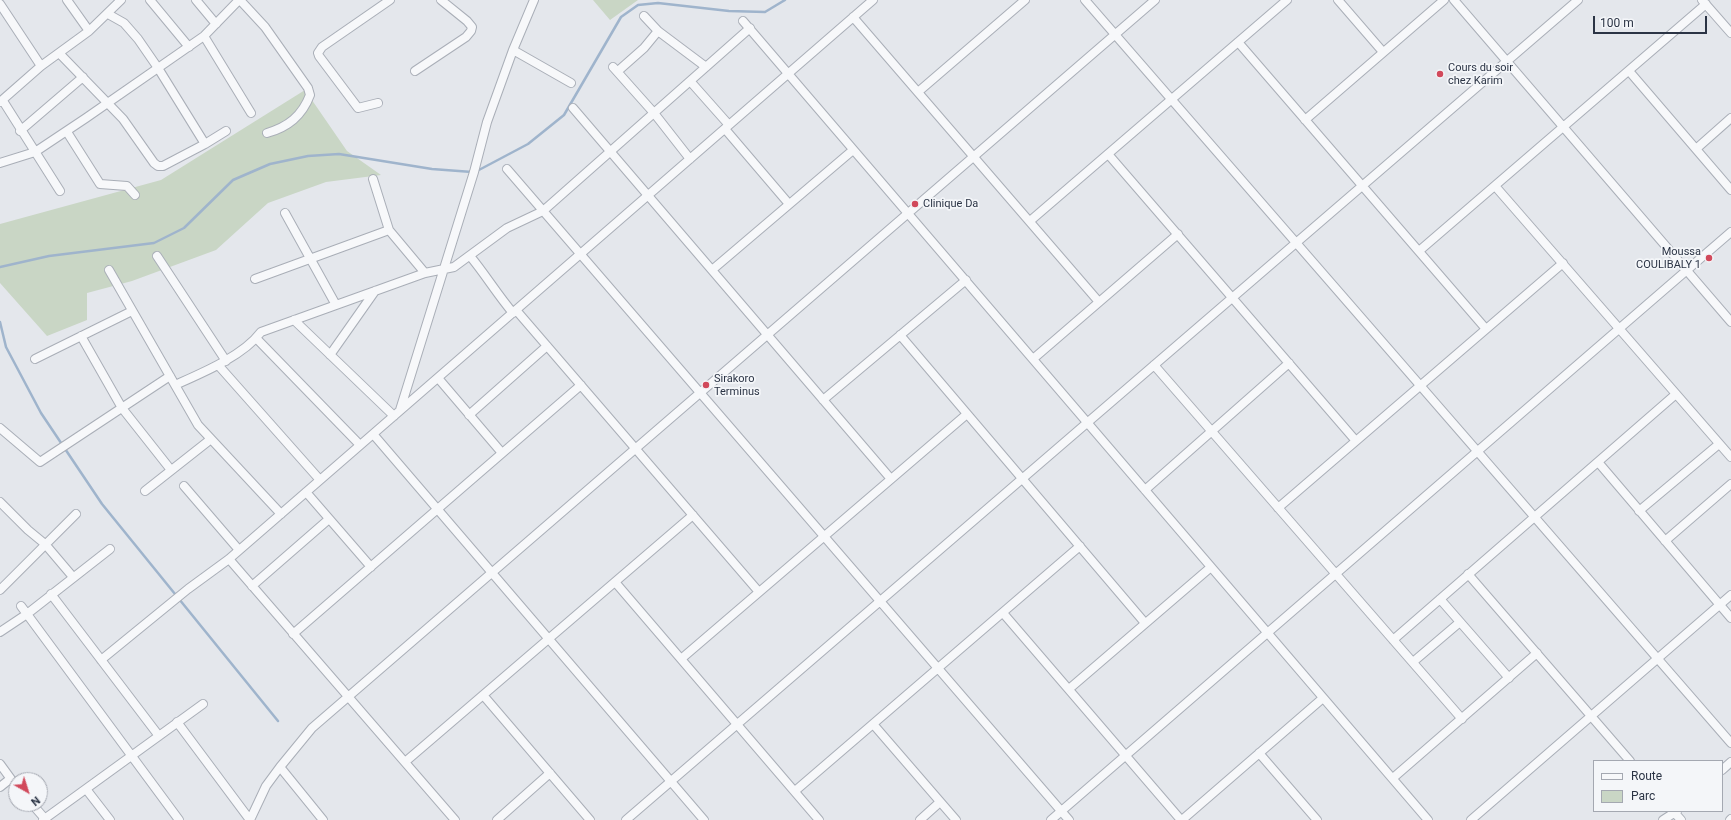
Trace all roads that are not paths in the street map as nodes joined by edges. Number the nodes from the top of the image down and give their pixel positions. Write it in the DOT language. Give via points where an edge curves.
graph roads {
  1 [pos="67,0"];
  2 [pos="121,0"];
  3 [pos="150,0"];
  4 [pos="196,0"];
  5 [pos="239,0"];
  6 [pos="390,0"];
  7 [pos="441,0"];
  8 [pos="534,0"];
  9 [pos="873,0"];
  10 [pos="1025,0"];
  11 [pos="1085,0"];
  12 [pos="1155,0"];
  13 [pos="1287,0"];
  14 [pos="1338,0"];
  15 [pos="1444,0"];
  16 [pos="1454,0"];
  17 [pos="1578,0"];
  18 [pos="1704,2"];
  19 [pos="0,4"];
  20 [pos="108,14"];
  21 [pos="644,16"];
  22 [pos="853,18"];
  23 [pos="743,21"];
  24 [pos="216,24"];
  25 [pos="750,28"];
  26 [pos="89,31"];
  27 [pos="658,31"];
  28 [pos="1115,34"];
  29 [pos="1731,34"];
  30 [pos="204,36"];
  31 [pos="1238,42"];
  32 [pos="189,47"];
  33 [pos="513,50"];
  34 [pos="59,52"];
  35 [pos="1383,52"];
  36 [pos="1507,61"];
  37 [pos="41,66"];
  38 [pos="706,67"];
  39 [pos="158,68"];
  40 [pos="415,71"];
  41 [pos="1628,71"];
  42 [pos="788,73"];
  43 [pos="83,77"];
  44 [pos="690,80"];
  45 [pos="571,84"];
  46 [pos="918,92"];
  47 [pos="1172,100"];
  48 [pos="1,102"];
  49 [pos="108,103"];
  50 [pos="378,103"];
  51 [pos="573,108"];
  52 [pos="251,113"];
  53 [pos="654,113"];
  54 [pos="1731,118"];
  55 [pos="1305,120"];
  56 [pos="727,127"];
  57 [pos="1564,127"];
  58 [pos="20,131"];
  59 [pos="226,131"];
  60 [pos="67,132"];
  61 [pos="267,132"];
  62 [pos="205,144"];
  63 [pos="1696,149"];
  64 [pos="853,150"];
  65 [pos="610,151"];
  66 [pos="35,152"];
  67 [pos="1108,154"];
  68 [pos="974,157"];
  69 [pos="690,159"];
  70 [pos="0,163"];
  71 [pos="507,169"];
  72 [pos="373,179"];
  73 [pos="1362,186"];
  74 [pos="1495,186"];
  75 [pos="1731,190"];
  76 [pos="60,191"];
  77 [pos="648,195"];
  78 [pos="134,196"];
  79 [pos="790,204"];
  80 [pos="543,211"];
  81 [pos="285,213"];
  82 [pos="908,213"];
  83 [pos="1030,222"];
  84 [pos="389,230"];
  85 [pos="1731,232"];
  86 [pos="1178,234"];
  87 [pos="1296,243"];
  88 [pos="1419,251"];
  89 [pos="580,254"];
  90 [pos="157,256"];
  91 [pos="470,256"];
  92 [pos="311,259"];
  93 [pos="1562,263"];
  94 [pos="109,270"];
  95 [pos="444,270"];
  96 [pos="712,270"];
  97 [pos="1687,270"];
  98 [pos="425,273"];
  99 [pos="255,280"];
  100 [pos="966,280"];
  101 [pos="375,291"];
  102 [pos="1232,298"];
  103 [pos="1099,302"];
  104 [pos="336,305"];
  105 [pos="132,311"];
  106 [pos="514,311"];
  107 [pos="294,320"];
  108 [pos="1731,322"];
  109 [pos="1619,328"];
  110 [pos="1486,329"];
  111 [pos="768,335"];
  112 [pos="900,335"];
  113 [pos="81,336"];
  114 [pos="256,338"];
  115 [pos="547,346"];
  116 [pos="330,355"];
  117 [pos="35,359"];
  118 [pos="1033,359"];
  119 [pos="222,363"];
  120 [pos="1288,363"];
  121 [pos="1154,365"];
  122 [pos="170,376"];
  123 [pos="438,378"];
  124 [pos="176,385"];
  125 [pos="581,385"];
  126 [pos="1420,386"];
  127 [pos="700,393"];
  128 [pos="1676,394"];
  129 [pos="823,400"];
  130 [pos="122,408"];
  131 [pos="397,414"];
  132 [pos="967,414"];
  133 [pos="469,415"];
  134 [pos="1088,423"];
  135 [pos="0,429"];
  136 [pos="1211,431"];
  137 [pos="373,434"];
  138 [pos="211,439"];
  139 [pos="1356,441"];
  140 [pos="1719,444"];
  141 [pos="360,445"];
  142 [pos="636,449"];
  143 [pos="1477,452"];
  144 [pos="502,453"];
  145 [pos="1731,457"];
  146 [pos="1598,462"];
  147 [pos="171,470"];
  148 [pos="891,479"];
  149 [pos="1022,479"];
  150 [pos="320,480"];
  151 [pos="1731,484"];
  152 [pos="184,486"];
  153 [pos="1145,490"];
  154 [pos="145,491"];
  155 [pos="306,492"];
  156 [pos="0,502"];
  157 [pos="1278,508"];
  158 [pos="437,509"];
  159 [pos="1639,510"];
  160 [pos="76,514"];
  161 [pos="281,514"];
  162 [pos="693,515"];
  163 [pos="1534,517"];
  164 [pos="329,519"];
  165 [pos="824,537"];
  166 [pos="1665,540"];
  167 [pos="45,544"];
  168 [pos="1080,546"];
  169 [pos="110,549"];
  170 [pos="239,550"];
  171 [pos="229,559"];
  172 [pos="371,567"];
  173 [pos="1211,567"];
  174 [pos="492,573"];
  175 [pos="1336,574"];
  176 [pos="1468,574"];
  177 [pos="73,577"];
  178 [pos="615,582"];
  179 [pos="252,586"];
  180 [pos="0,590"];
  181 [pos="759,592"];
  182 [pos="52,594"];
  183 [pos="1731,595"];
  184 [pos="1440,598"];
  185 [pos="880,602"];
  186 [pos="1720,605"];
  187 [pos="21,606"];
  188 [pos="1003,613"];
  189 [pos="27,614"];
  190 [pos="1731,618"];
  191 [pos="1460,622"];
  192 [pos="1145,623"];
  193 [pos="0,632"];
  194 [pos="1268,633"];
  195 [pos="293,634"];
  196 [pos="549,639"];
  197 [pos="1393,640"];
  198 [pos="1537,653"];
  199 [pos="1657,659"];
  200 [pos="101,660"];
  201 [pos="681,660"];
  202 [pos="1413,662"];
  203 [pos="938,668"];
  204 [pos="1509,678"];
  205 [pos="1069,689"];
  206 [pos="483,695"];
  207 [pos="348,697"];
  208 [pos="1323,698"];
  209 [pos="203,704"];
  210 [pos="1591,716"];
  211 [pos="1462,719"];
  212 [pos="177,722"];
  213 [pos="873,724"];
  214 [pos="737,725"];
  215 [pos="159,736"];
  216 [pos="1731,743"];
  217 [pos="1259,753"];
  218 [pos="132,756"];
  219 [pos="1126,756"];
  220 [pos="1629,760"];
  221 [pos="405,762"];
  222 [pos="1731,762"];
  223 [pos="0,764"];
  224 [pos="280,767"];
  225 [pos="1723,769"];
  226 [pos="550,773"];
  227 [pos="8,775"];
  228 [pos="1393,778"];
  229 [pos="671,782"];
  230 [pos="86,789"];
  231 [pos="794,791"];
  232 [pos="940,802"];
  233 [pos="38,812"];
  234 [pos="1061,812"];
  235 [pos="1675,812"];
  236 [pos="45,820"];
  237 [pos="110,820"];
  238 [pos="179,820"];
  239 [pos="250,820"];
  240 [pos="323,820"];
  241 [pos="455,820"];
  242 [pos="497,820"];
  243 [pos="590,820"];
  244 [pos="626,820"];
  245 [pos="704,820"];
  246 [pos="819,820"];
  247 [pos="920,820"];
  248 [pos="956,820"];
  249 [pos="1051,820"];
  250 [pos="1068,820"];
  251 [pos="1182,820"];
  252 [pos="1317,820"];
  253 [pos="1428,820"];
  254 [pos="1470,820"];
  255 [pos="1663,820"];
  256 [pos="1681,820"];
  1 -- 26 [label="street"];
  2 -- 20 [label="street"];
  3 -- 32 [label="street"];
  4 -- 24 [label="street"];
  5 -- 24 [label="street"];
  5 -- 61 [label="street" via="265,27 308,88 310,95 302,112 291,122 278,130"];
  6 -- 50 [label="street" via="322,47 318,53 358,108"];
  7 -- 40 [label="street" via="467,21 472,27 471,31"];
  8 -- 33 [label="street"];
  9 -- 22 [label="street"];
  10 -- 46 [label="street"];
  11 -- 28 [label="street"];
  12 -- 28 [label="street"];
  13 -- 31 [label="street"];
  14 -- 35 [label="street"];
  15 -- 35 [label="street"];
  16 -- 36 [label="street"];
  17 -- 36 [label="street"];
  18 -- 29 [label="street"];
  18 -- 41 [label="street"];
  19 -- 37 [label="street"];
  20 -- 26 [label="street"];
  20 -- 39 [label="street" via="124,23"];
  21 -- 27 [label="street"];
  22 -- 42 [label="street"];
  22 -- 46 [label="street"];
  23 -- 25 [label="street"];
  24 -- 30 [label="street"];
  25 -- 38 [label="street"];
  25 -- 42 [label="street"];
  26 -- 34 [label="street"];
  27 -- 38 [label="street"];
  27 -- 53 [label="street" via="644,48 615,69"];
  28 -- 47 [label="street"];
  28 -- 68 [label="street"];
  30 -- 32 [label="street"];
  30 -- 52 [label="street"];
  31 -- 47 [label="street"];
  31 -- 55 [label="street"];
  32 -- 39 [label="street"];
  33 -- 45 [label="street"];
  33 -- 95 [label="street" via="487,122"];
  34 -- 37 [label="street"];
  34 -- 43 [label="street"];
  35 -- 55 [label="street"];
  36 -- 57 [label="street"];
  36 -- 73 [label="street"];
  37 -- 48 [label="street"];
  38 -- 44 [label="street"];
  39 -- 49 [label="street"];
  39 -- 62 [label="street"];
  41 -- 57 [label="street"];
  41 -- 63 [label="street"];
  42 -- 56 [label="street"];
  42 -- 64 [label="street"];
  43 -- 49 [label="street"];
  43 -- 58 [label="street"];
  44 -- 53 [label="street"];
  44 -- 56 [label="street"];
  46 -- 68 [label="street"];
  47 -- 67 [label="street"];
  47 -- 87 [label="street"];
  48 -- 58 [label="street"];
  49 -- 60 [label="street"];
  49 -- 62 [label="street" via="158,166 163,166"];
  51 -- 65 [label="street"];
  53 -- 65 [label="street"];
  53 -- 69 [label="street"];
  54 -- 63 [label="street"];
  55 -- 73 [label="street"];
  56 -- 69 [label="street"];
  56 -- 79 [label="street"];
  57 -- 74 [label="street"];
  57 -- 97 [label="street"];
  58 -- 66 [label="street"];
  59 -- 62 [label="street"];
  60 -- 66 [label="street"];
  60 -- 78 [label="street" via="100,184 127,186"];
  63 -- 75 [label="street"];
  64 -- 79 [label="street"];
  64 -- 82 [label="street"];
  65 -- 77 [label="street"];
  65 -- 80 [label="street"];
  66 -- 70 [label="street"];
  66 -- 76 [label="street"];
  67 -- 83 [label="street"];
  67 -- 86 [label="street"];
  68 -- 82 [label="street"];
  68 -- 83 [label="street"];
  69 -- 77 [label="street"];
  71 -- 80 [label="street"];
  72 -- 84 [label="street"];
  73 -- 87 [label="street"];
  73 -- 88 [label="street"];
  74 -- 88 [label="street"];
  74 -- 93 [label="street"];
  77 -- 89 [label="street"];
  77 -- 96 [label="street"];
  79 -- 96 [label="street"];
  80 -- 89 [label="street"];
  80 -- 91 [label="street" via="507,228"];
  81 -- 92 [label="street"];
  82 -- 100 [label="street"];
  82 -- 111 [label="street"];
  83 -- 103 [label="street"];
  84 -- 92 [label="street"];
  84 -- 98 [label="street"];
  85 -- 97 [label="street"];
  86 -- 102 [label="street"];
  86 -- 103 [label="street"];
  87 -- 102 [label="street"];
  87 -- 126 [label="street"];
  88 -- 110 [label="street"];
  89 -- 106 [label="street"];
  89 -- 127 [label="street"];
  90 -- 119 [label="street"];
  91 -- 95 [label="street" via="454,267"];
  91 -- 106 [label="street"];
  92 -- 99 [label="street"];
  92 -- 104 [label="street"];
  93 -- 109 [label="street"];
  93 -- 110 [label="street"];
  94 -- 105 [label="street"];
  95 -- 98 [label="street"];
  95 -- 131 [label="street"];
  96 -- 111 [label="street"];
  97 -- 108 [label="street"];
  97 -- 109 [label="street"];
  98 -- 101 [label="street"];
  100 -- 112 [label="street"];
  100 -- 118 [label="street"];
  101 -- 104 [label="street"];
  101 -- 116 [label="street"];
  102 -- 120 [label="street"];
  102 -- 121 [label="street"];
  103 -- 118 [label="street"];
  104 -- 107 [label="street"];
  105 -- 113 [label="street"];
  105 -- 122 [label="street"];
  106 -- 115 [label="street"];
  106 -- 123 [label="street"];
  107 -- 114 [label="street" via="261,332"];
  107 -- 116 [label="street"];
  109 -- 128 [label="street"];
  109 -- 143 [label="street"];
  110 -- 126 [label="street"];
  111 -- 127 [label="street"];
  111 -- 129 [label="street"];
  112 -- 129 [label="street"];
  112 -- 132 [label="street"];
  113 -- 117 [label="street"];
  113 -- 130 [label="street"];
  114 -- 119 [label="street"];
  114 -- 141 [label="street"];
  115 -- 125 [label="street"];
  115 -- 133 [label="street"];
  116 -- 131 [label="street"];
  118 -- 134 [label="street"];
  119 -- 124 [label="street"];
  119 -- 150 [label="street"];
  120 -- 136 [label="street"];
  120 -- 139 [label="street"];
  121 -- 134 [label="street"];
  121 -- 136 [label="street"];
  122 -- 124 [label="street"];
  122 -- 130 [label="street"];
  123 -- 131 [label="street"];
  123 -- 133 [label="street"];
  124 -- 138 [label="street" via="198,425"];
  125 -- 142 [label="street"];
  125 -- 144 [label="street"];
  126 -- 139 [label="street"];
  126 -- 143 [label="street"];
  127 -- 142 [label="street"];
  127 -- 165 [label="street"];
  128 -- 140 [label="street"];
  128 -- 146 [label="street"];
  129 -- 148 [label="street"];
  130 -- 135 [label="street" via="40,462"];
  130 -- 147 [label="street"];
  131 -- 137 [label="street"];
  132 -- 148 [label="street"];
  132 -- 149 [label="street"];
  133 -- 144 [label="street"];
  134 -- 149 [label="street"];
  134 -- 153 [label="street"];
  136 -- 153 [label="street"];
  136 -- 157 [label="street"];
  137 -- 141 [label="street"];
  137 -- 158 [label="street"];
  138 -- 147 [label="street"];
  138 -- 161 [label="street"];
  139 -- 157 [label="street"];
  140 -- 145 [label="street"];
  140 -- 159 [label="street"];
  141 -- 150 [label="street"];
  142 -- 162 [label="street"];
  142 -- 174 [label="street"];
  143 -- 163 [label="street"];
  143 -- 175 [label="street"];
  144 -- 158 [label="street"];
  146 -- 159 [label="street"];
  146 -- 163 [label="street"];
  147 -- 154 [label="street"];
  148 -- 165 [label="street"];
  149 -- 168 [label="street"];
  149 -- 185 [label="street"];
  150 -- 155 [label="street"];
  151 -- 166 [label="street"];
  152 -- 170 [label="street"];
  153 -- 173 [label="street"];
  155 -- 161 [label="street"];
  155 -- 164 [label="street"];
  156 -- 167 [label="street"];
  157 -- 175 [label="street"];
  158 -- 172 [label="street"];
  158 -- 174 [label="street"];
  159 -- 166 [label="street"];
  160 -- 167 [label="street"];
  161 -- 170 [label="street"];
  162 -- 178 [label="street"];
  162 -- 181 [label="street"];
  163 -- 176 [label="street"];
  163 -- 199 [label="street"];
  164 -- 172 [label="street"];
  164 -- 179 [label="street"];
  165 -- 181 [label="street"];
  165 -- 185 [label="street"];
  166 -- 186 [label="street"];
  167 -- 177 [label="street"];
  167 -- 180 [label="street"];
  168 -- 188 [label="street"];
  168 -- 192 [label="street"];
  169 -- 177 [label="street"];
  170 -- 171 [label="street"];
  171 -- 179 [label="street"];
  171 -- 200 [label="street"];
  172 -- 195 [label="street"];
  173 -- 192 [label="street"];
  173 -- 194 [label="street"];
  174 -- 196 [label="street"];
  174 -- 207 [label="street"];
  175 -- 194 [label="street"];
  175 -- 197 [label="street"];
  176 -- 184 [label="street"];
  176 -- 198 [label="street"];
  177 -- 182 [label="street"];
  178 -- 196 [label="street"];
  178 -- 201 [label="street"];
  179 -- 195 [label="street"];
  181 -- 201 [label="street"];
  182 -- 189 [label="street"];
  182 -- 200 [label="street"];
  183 -- 186 [label="street"];
  184 -- 191 [label="street"];
  184 -- 197 [label="street"];
  185 -- 203 [label="street"];
  185 -- 214 [label="street"];
  186 -- 190 [label="street"];
  186 -- 199 [label="street"];
  187 -- 189 [label="street"];
  188 -- 203 [label="street"];
  188 -- 205 [label="street"];
  189 -- 193 [label="street"];
  189 -- 218 [label="street"];
  191 -- 202 [label="street"];
  191 -- 204 [label="street"];
  192 -- 205 [label="street"];
  194 -- 208 [label="street"];
  194 -- 219 [label="street"];
  195 -- 207 [label="street"];
  196 -- 206 [label="street"];
  196 -- 229 [label="street"];
  197 -- 202 [label="street"];
  198 -- 204 [label="street"];
  198 -- 210 [label="street"];
  199 -- 210 [label="street"];
  199 -- 216 [label="street"];
  200 -- 215 [label="street"];
  201 -- 214 [label="street"];
  202 -- 211 [label="street"];
  203 -- 213 [label="street"];
  203 -- 234 [label="street"];
  204 -- 211 [label="street"];
  205 -- 219 [label="street"];
  206 -- 221 [label="street"];
  206 -- 226 [label="street"];
  207 -- 221 [label="street"];
  207 -- 224 [label="street" via="312,728"];
  208 -- 217 [label="street"];
  208 -- 228 [label="street"];
  209 -- 212 [label="street"];
  210 -- 220 [label="street"];
  210 -- 254 [label="street"];
  211 -- 228 [label="street"];
  212 -- 215 [label="street"];
  212 -- 239 [label="street"];
  213 -- 231 [label="street"];
  213 -- 232 [label="street"];
  214 -- 229 [label="street"];
  214 -- 231 [label="street"];
  215 -- 218 [label="street"];
  217 -- 251 [label="street"];
  217 -- 252 [label="street"];
  218 -- 230 [label="street"];
  218 -- 238 [label="street"];
  219 -- 234 [label="street"];
  219 -- 251 [label="street"];
  221 -- 241 [label="street"];
  222 -- 225 [label="street"];
  223 -- 227 [label="street"];
  224 -- 239 [label="street" via="266,786"];
  224 -- 240 [label="street"];
  226 -- 242 [label="street"];
  226 -- 243 [label="street"];
  228 -- 253 [label="street"];
  229 -- 244 [label="street"];
  229 -- 245 [label="street"];
  230 -- 236 [label="street"];
  230 -- 237 [label="street"];
  231 -- 246 [label="street"];
  232 -- 247 [label="street"];
  232 -- 248 [label="street"];
  233 -- 236 [label="street"];
  234 -- 249 [label="street"];
  234 -- 250 [label="street"];
  235 -- 255 [label="street"];
  235 -- 256 [label="street"];
}
